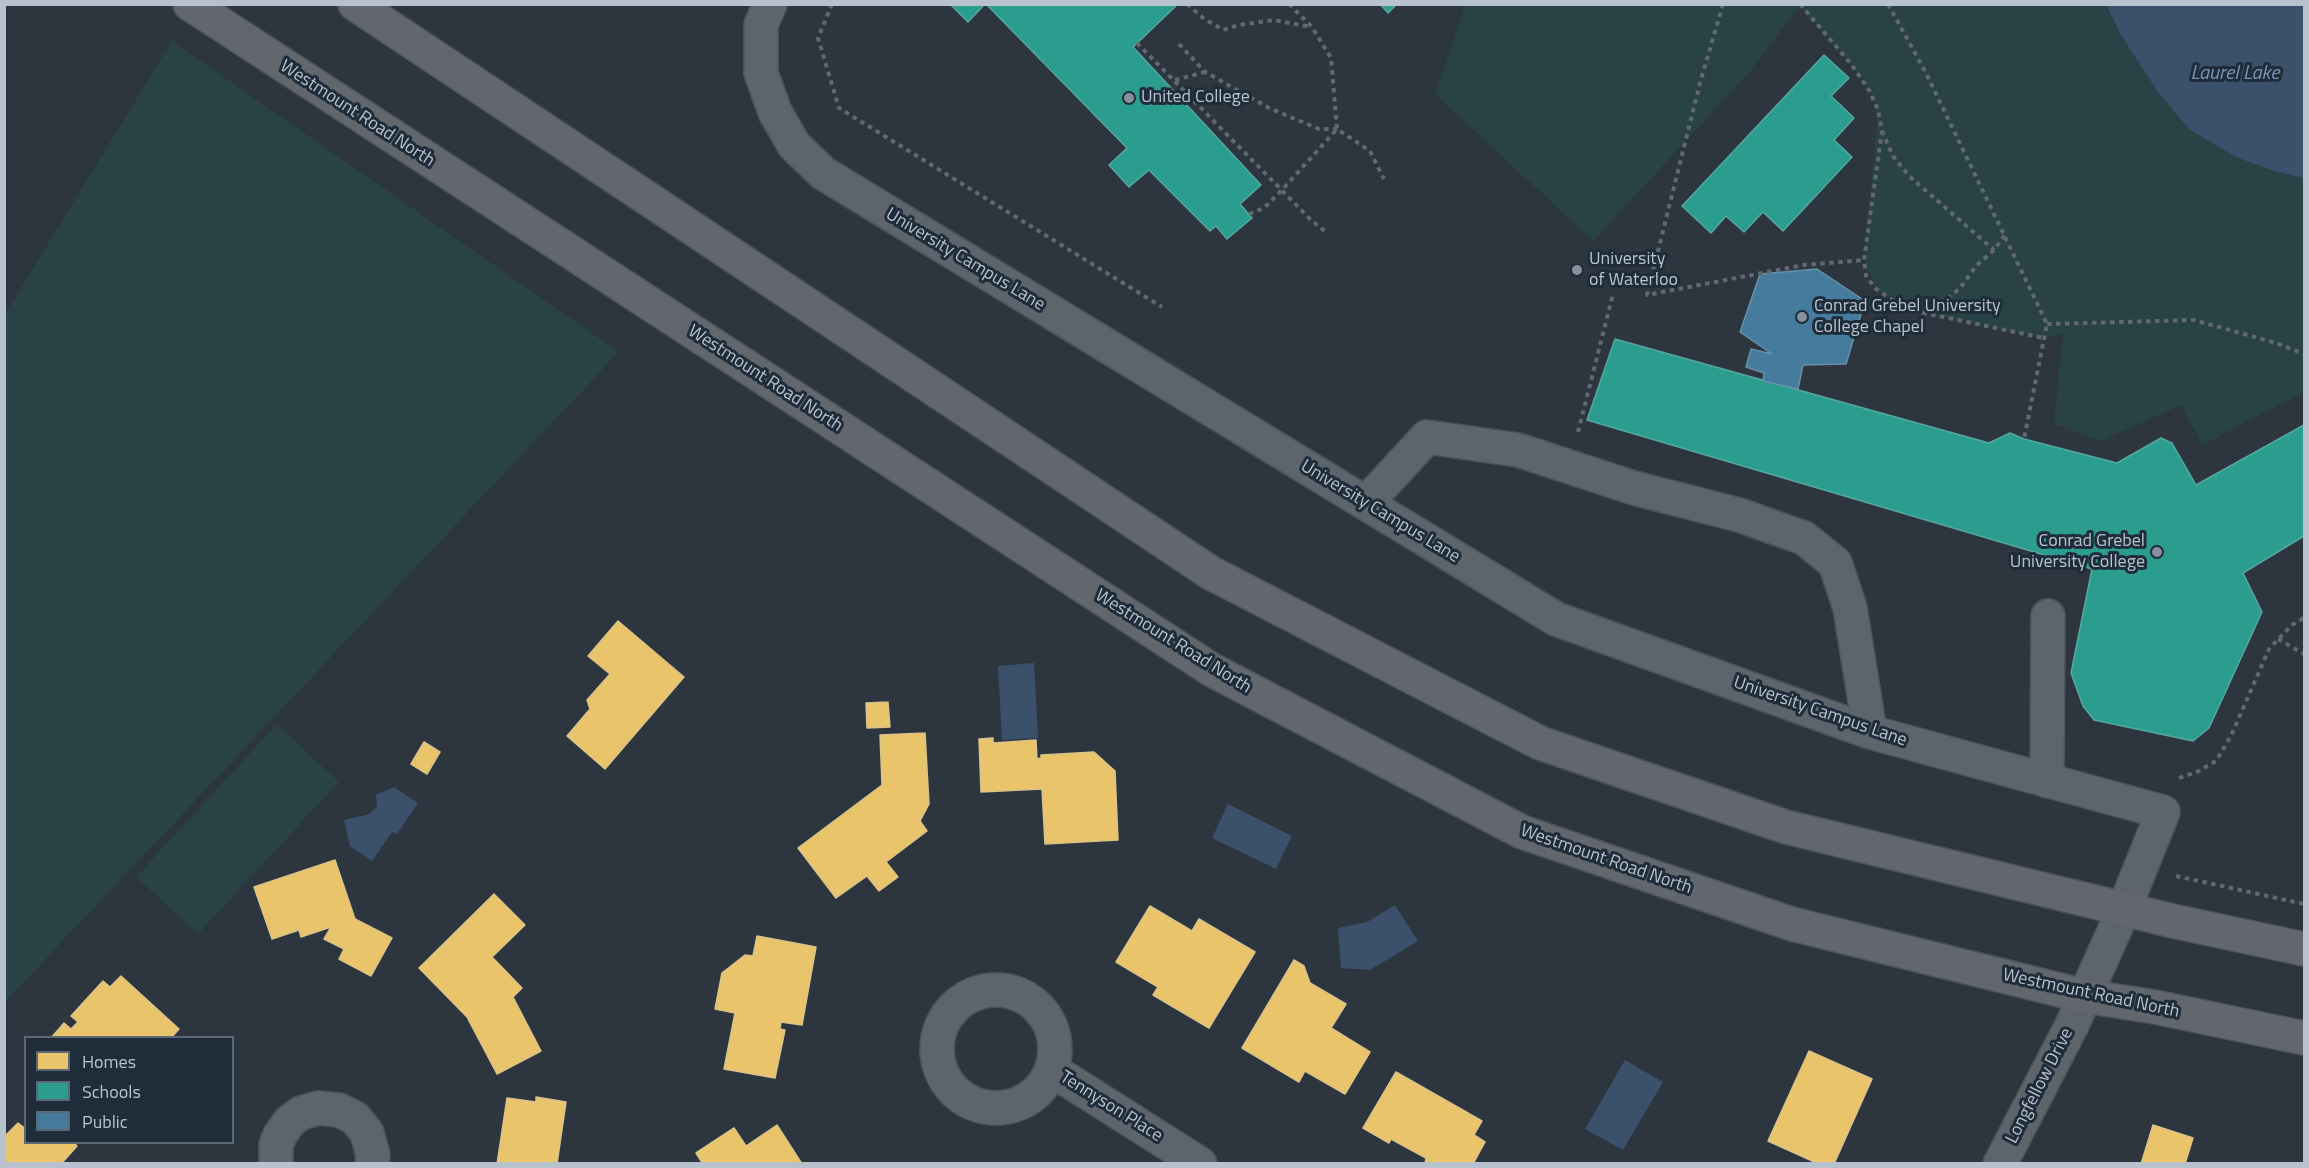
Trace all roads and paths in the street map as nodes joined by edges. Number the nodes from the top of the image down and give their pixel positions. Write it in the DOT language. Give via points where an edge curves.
graph roads {
  1 [pos="190,4"];
  2 [pos="355,4"];
  3 [pos="770,4"];
  4 [pos="832,4"];
  5 [pos="1187,4"];
  6 [pos="1289,4"];
  7 [pos="1723,4"];
  8 [pos="1800,4"];
  9 [pos="1888,4"];
  10 [pos="1312,27"];
  11 [pos="1137,43"];
  12 [pos="1179,44"];
  13 [pos="1205,72"];
  14 [pos="1174,81"];
  15 [pos="1338,129"];
  16 [pos="1882,131"];
  17 [pos="1384,179"];
  18 [pos="1282,190"];
  19 [pos="1249,214"];
  20 [pos="1327,233"];
  21 [pos="2005,235"];
  22 [pos="1994,250"];
  23 [pos="1864,260"];
  24 [pos="1613,294"];
  25 [pos="1162,307"];
  26 [pos="1924,314"];
  27 [pos="2047,324"];
  28 [pos="2044,338"];
  29 [pos="2304,354"];
  30 [pos="2024,439"];
  31 [pos="1576,443"];
  32 [pos="1366,503"];
  33 [pos="2048,616"];
  34 [pos="2304,618"];
  35 [pos="2278,639"];
  36 [pos="2304,654"];
  37 [pos="1870,732"];
  38 [pos="2169,778"];
  39 [pos="2048,781"];
  40 [pos="2163,812"];
  41 [pos="2140,868"];
  42 [pos="2304,904"];
  43 [pos="2124,909"];
  44 [pos="2304,949"];
  45 [pos="2084,996"];
  46 [pos="2304,1038"];
  47 [pos="1052,1070"];
  48 [pos="276,1164"];
  49 [pos="372,1164"];
  50 [pos="1200,1164"];
  51 [pos="2000,1164"];
  1 -- 45 [label="main road, Westmount Road North" via="1212,670 1522,832 1792,924"];
  2 -- 43 [label="main road" via="1211,573 1540,743 1786,827"];
  3 -- 32 [label="street, University Campus Lane" via="761,25 761,73 775,112 794,145 824,173"];
  4 -- 25 [label="path" via="818,38 839,108"];
  5 -- 10 [label="path" via="1223,30 1274,20"];
  6 -- 10 [label="path"];
  7 -- 23 [label="path" via="1647,296 1804,265"];
  8 -- 16 [label="path" via="1869,90"];
  9 -- 21 [label="path"];
  10 -- 15 [label="path" via="1331,58"];
  11 -- 14 [label="path"];
  12 -- 13 [label="path"];
  13 -- 14 [label="path"];
  13 -- 15 [label="path" via="1269,108 1319,129"];
  14 -- 18 [label="path"];
  15 -- 17 [label="path" via="1370,151"];
  15 -- 18 [label="path"];
  16 -- 22 [label="path" via="1893,156 1909,176"];
  16 -- 23 [label="path"];
  18 -- 19 [label="path" via="1264,207"];
  18 -- 20 [label="path"];
  21 -- 22 [label="path"];
  21 -- 27 [label="path"];
  22 -- 26 [label="path" via="1952,294"];
  23 -- 26 [label="path" via="1866,276 1875,288 1899,305"];
  24 -- 31 [label="path"];
  26 -- 28 [label="path"];
  27 -- 28 [label="path"];
  27 -- 29 [label="path" via="2194,320"];
  28 -- 30 [label="path"];
  32 -- 37 [label="street, University Campus Lane" via="1556,619"];
  32 -- 37 [label="street" via="1427,437 1518,450 1804,538 1835,563 1850,608"];
  33 -- 39 [label="street"];
  34 -- 35 [label="path"];
  35 -- 36 [label="path"];
  35 -- 38 [label="path" via="2269,649 2216,761 2180,778"];
  37 -- 39 [label="street, University Campus Lane"];
  39 -- 40 [label="street, University Campus Lane"];
  40 -- 41 [label="street, Longfellow Drive"];
  41 -- 42 [label="path"];
  41 -- 43 [label="street, Longfellow Drive"];
  43 -- 44 [label="main road"];
  43 -- 45 [label="street, Longfellow Drive"];
  45 -- 46 [label="main road, Westmount Road North"];
  45 -- 51 [label="street, Longfellow Drive"];
  47 -- 50 [label="street, Tennyson Place"];
  48 -- 49 [label="street" via="276,1145 290,1121 318,1108 339,1110 355,1118 367,1133"];
}
